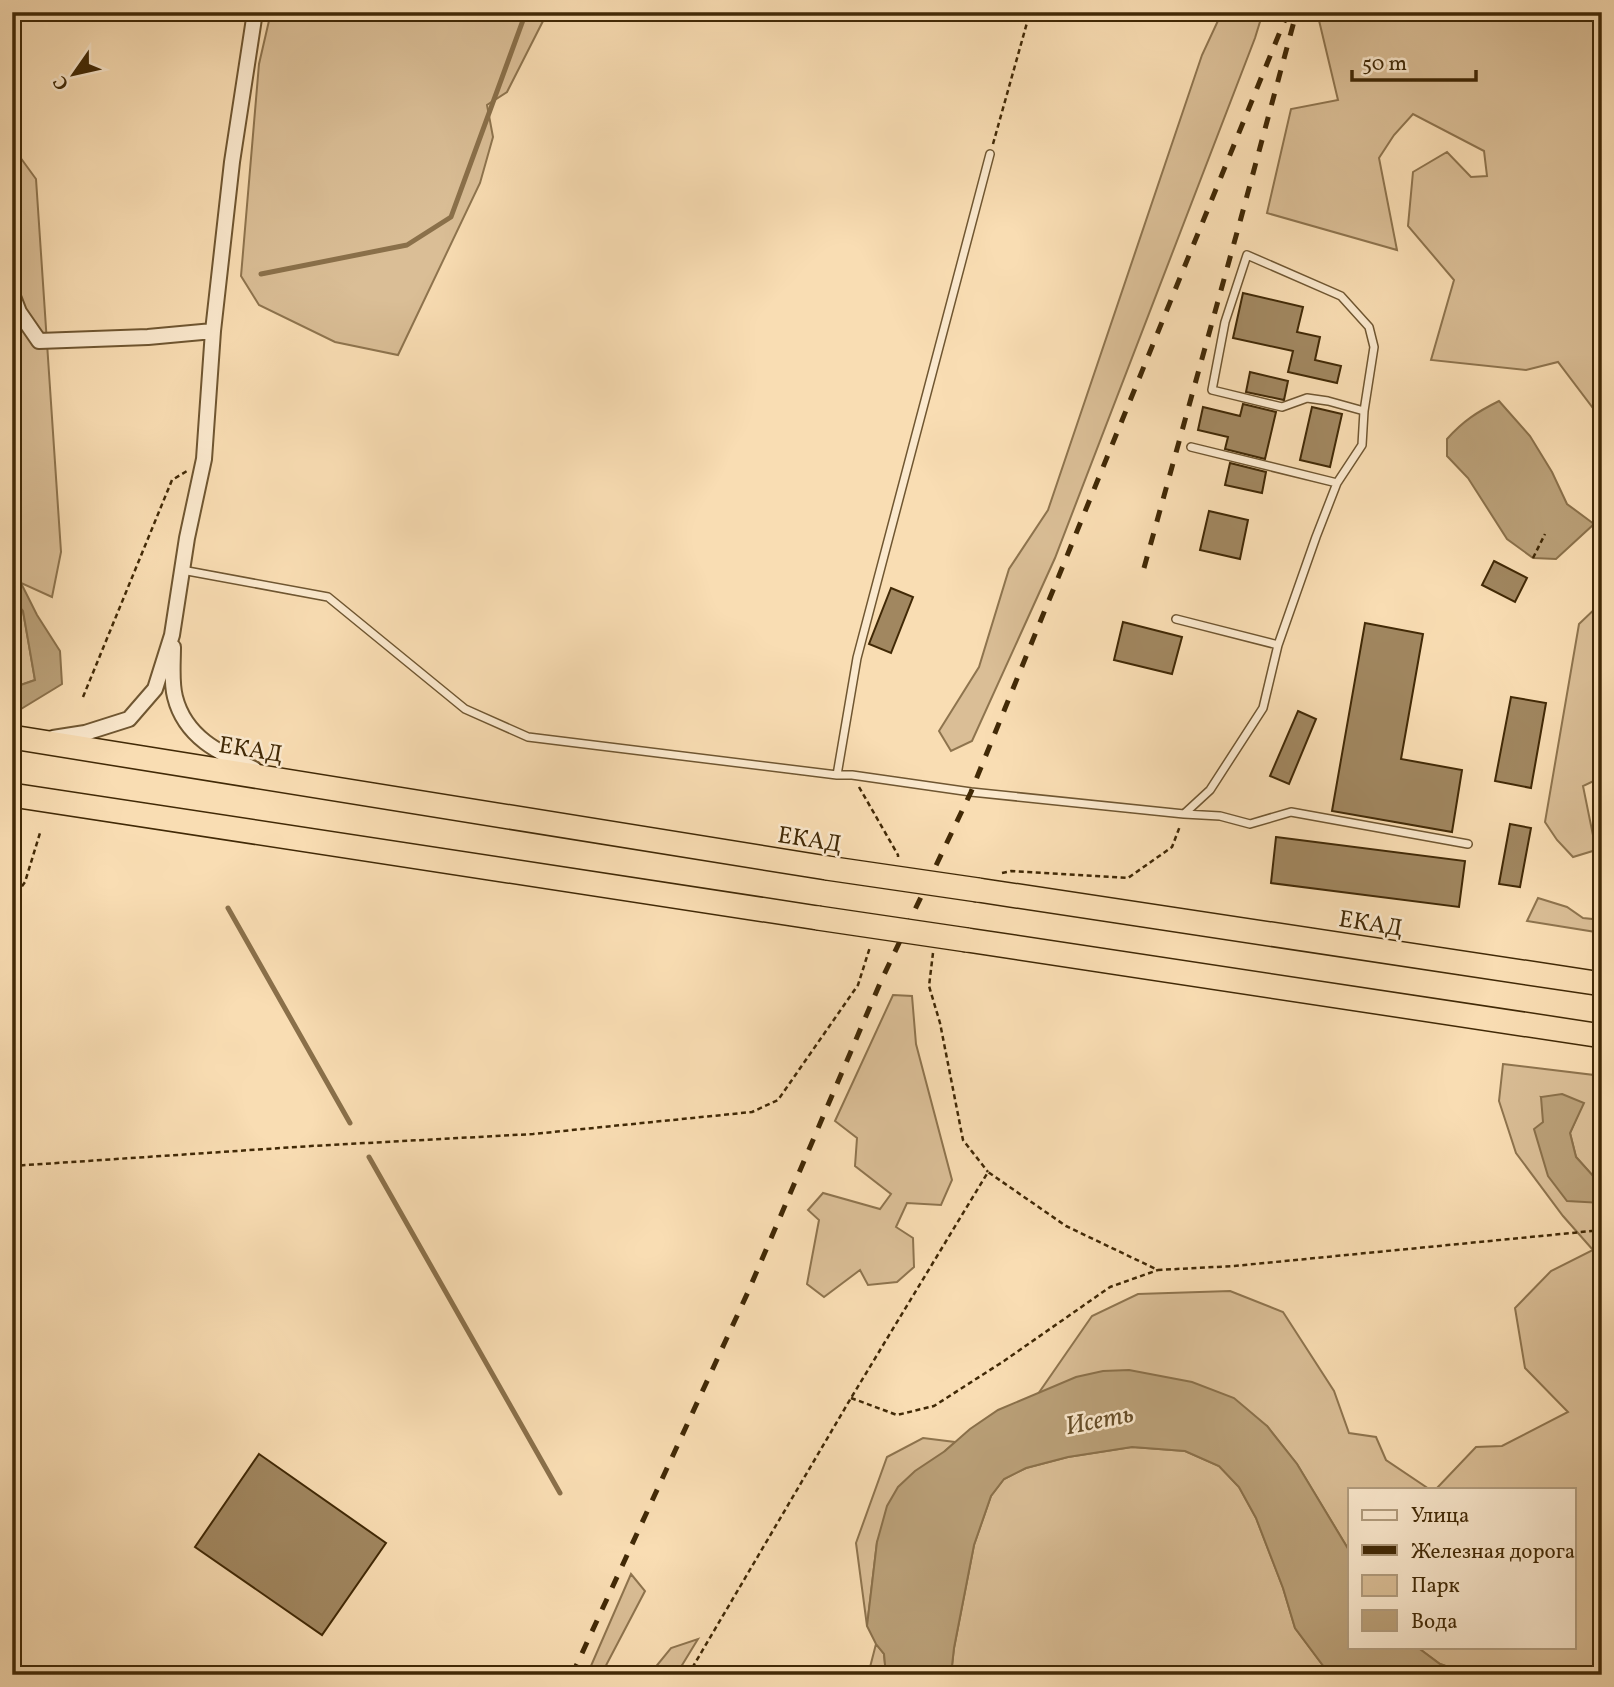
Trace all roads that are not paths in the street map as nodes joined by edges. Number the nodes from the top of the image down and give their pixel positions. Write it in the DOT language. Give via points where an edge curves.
graph roads {
  1 [pos="254,12"];
  2 [pos="990,154"];
  3 [pos="12,294"];
  4 [pos="214,331"];
  5 [pos="1364,411"];
  6 [pos="1191,447"];
  7 [pos="1337,483"];
  8 [pos="182,569"];
  9 [pos="1176,619"];
  10 [pos="172,635"];
  11 [pos="1278,645"];
  12 [pos="12,737"];
  13 [pos="35,740"];
  14 [pos="837,775"];
  15 [pos="279,781"];
  16 [pos="12,795"];
  17 [pos="1184,814"];
  18 [pos="1468,844"];
  19 [pos="1602,984"];
  20 [pos="1602,1036"];
  1 -- 4 [label="street"];
  2 -- 14 [label="lane" via="857,658"];
  3 -- 4 [label="street" via="39,341"];
  4 -- 8 [label="street" via="204,459"];
  5 -- 5 [label="lane" via="1374,347 1369,327 1341,296 1247,255 1225,322 1212,390 1282,407 1307,398"];
  5 -- 7 [label="lane" via="1362,445"];
  6 -- 7 [label="lane"];
  7 -- 11 [label="lane"];
  8 -- 10 [label="street"];
  8 -- 14 [label="lane" via="328,597 465,709 528,737"];
  9 -- 11 [label="lane"];
  10 -- 13 [label="street" via="155,689 129,719 85,733"];
  10 -- 15 [label="street" via="174,695 183,720 231,759"];
  11 -- 17 [label="lane" via="1263,708 1210,790"];
  12 -- 13 [label="highway, ЕКАД"];
  13 -- 15 [label="highway, ЕКАД"];
  14 -- 17 [label="lane"];
  15 -- 19 [label="highway, ЕКАД, bridge"];
  16 -- 20 [label="highway, bridge"];
  17 -- 18 [label="lane" via="1250,824 1291,812"];
}
